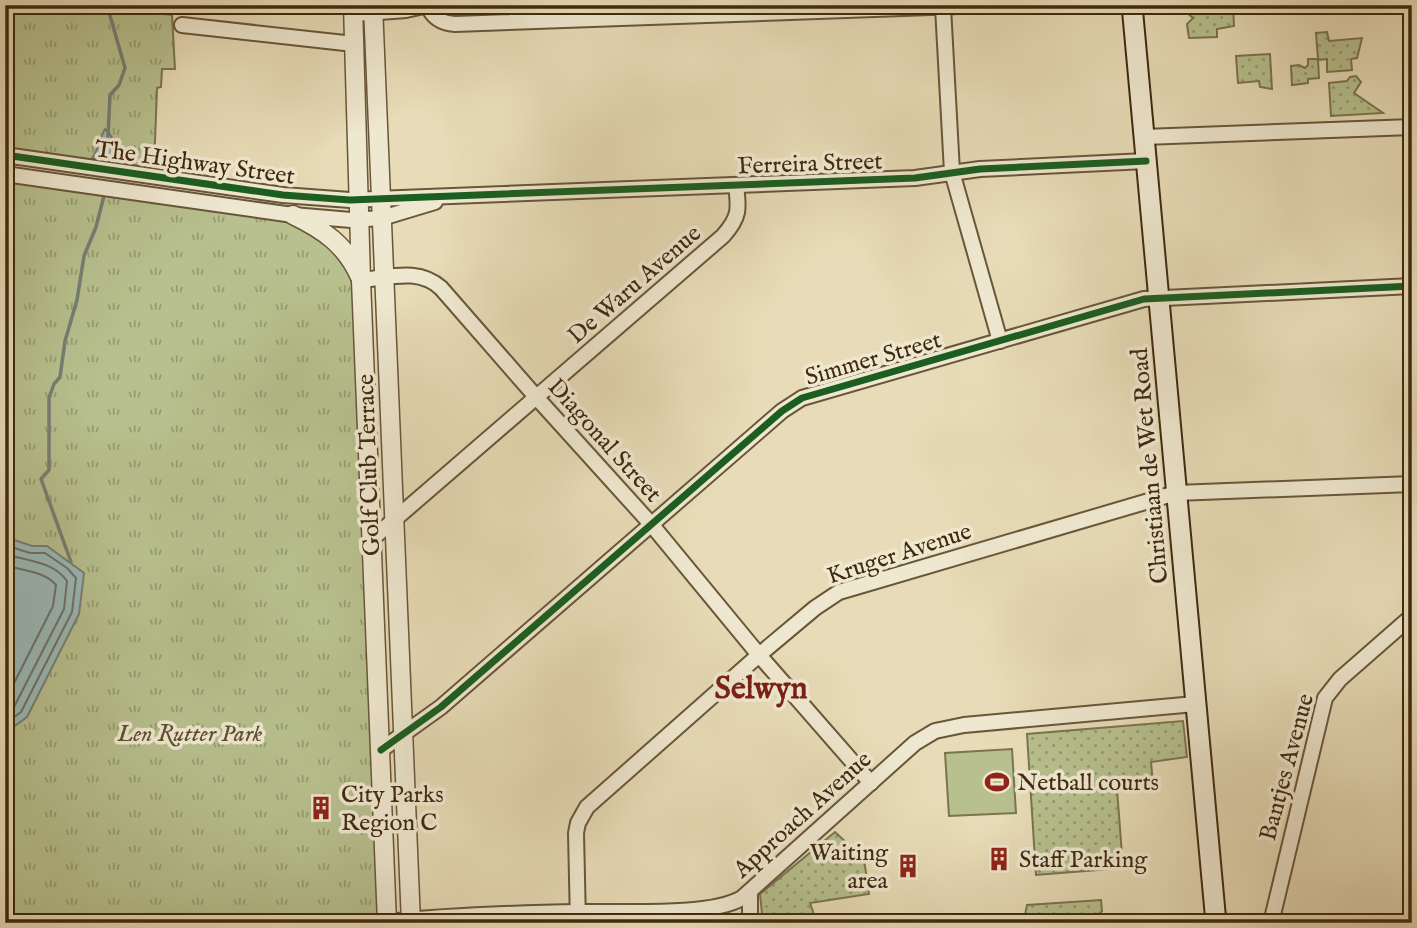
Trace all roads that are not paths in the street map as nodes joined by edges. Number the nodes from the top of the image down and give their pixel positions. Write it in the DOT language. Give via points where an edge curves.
graph roads {
  1 [pos="428,5"];
  2 [pos="987,5"];
  3 [pos="1132,5"];
  4 [pos="943,7"];
  5 [pos="353,9"];
  6 [pos="373,9"];
  7 [pos="182,25"];
  8 [pos="354,44"];
  9 [pos="1412,127"];
  10 [pos="1144,137"];
  11 [pos="5,155"];
  12 [pos="1146,161"];
  13 [pos="952,172"];
  14 [pos="5,174"];
  15 [pos="736,185"];
  16 [pos="474,194"];
  17 [pos="380,198"];
  18 [pos="359,200"];
  19 [pos="293,215"];
  20 [pos="382,218"];
  21 [pos="361,220"];
  22 [pos="385,278"];
  23 [pos="361,280"];
  24 [pos="1412,286"];
  25 [pos="1157,297"];
  26 [pos="1000,341"];
  27 [pos="537,398"];
  28 [pos="1412,484"];
  29 [pos="1176,494"];
  30 [pos="395,521"];
  31 [pos="651,524"];
  32 [pos="372,538"];
  33 [pos="1412,616"];
  34 [pos="759,655"];
  35 [pos="1195,704"];
  36 [pos="402,734"];
  37 [pos="381,750"];
  38 [pos="871,783"];
  39 [pos="750,892"];
  40 [pos="578,917"];
  41 [pos="411,921"];
  42 [pos="387,922"];
  43 [pos="751,923"];
  44 [pos="1216,923"];
  45 [pos="1271,923"];
  1 -- 4 [label="street" via="443,23 455,24"];
  1 -- 6 [label="street"];
  2 -- 4 [label="street"];
  3 -- 10 [label="main road, Christiaan de Wet Road"];
  4 -- 13 [label="street"];
  5 -- 6 [label="street"];
  5 -- 8 [label="street, Golf Club Terrace"];
  6 -- 17 [label="street, Golf Club Terrace"];
  7 -- 8 [label="street"];
  8 -- 18 [label="street, Golf Club Terrace"];
  9 -- 10 [label="street"];
  10 -- 12 [label="main road, Christiaan de Wet Road"];
  11 -- 18 [label="street, The Highway Street" via="304,198"];
  12 -- 13 [label="street, Ferreira Street"];
  12 -- 25 [label="main road, Christiaan de Wet Road"];
  13 -- 15 [label="street, Ferreira Street" via="915,178"];
  13 -- 26 [label="street"];
  14 -- 19 [label="street, The Highway Street"];
  15 -- 16 [label="street, Ferreira Street"];
  15 -- 27 [label="street, De Waru Avenue" via="737,218 723,236"];
  16 -- 17 [label="street, Ferreira Street"];
  16 -- 20 [label="street, Ferreira Street"];
  17 -- 18 [label="street, The Highway Street"];
  17 -- 20 [label="street, Golf Club Terrace"];
  18 -- 21 [label="street, Golf Club Terrace"];
  19 -- 21 [label="street, The Highway Street"];
  19 -- 23 [label="street" via="338,242"];
  20 -- 21 [label="street, The Highway Street"];
  20 -- 22 [label="street, Golf Club Terrace"];
  21 -- 23 [label="street, Golf Club Terrace"];
  22 -- 23 [label="street, Diagonal Street"];
  22 -- 27 [label="street, Diagonal Street" via="417,275 436,283"];
  22 -- 30 [label="street, Golf Club Terrace"];
  23 -- 32 [label="street, Golf Club Terrace"];
  24 -- 25 [label="street, Simmer Street"];
  25 -- 26 [label="street, Simmer Street"];
  25 -- 29 [label="main road, Christiaan de Wet Road"];
  26 -- 31 [label="street, Simmer Street" via="792,403"];
  27 -- 30 [label="street, De Waru Avenue"];
  27 -- 31 [label="street, Diagonal Street"];
  28 -- 29 [label="street, Kruger Avenue"];
  29 -- 34 [label="street, Kruger Avenue" via="839,592"];
  29 -- 35 [label="main road, Christiaan de Wet Road"];
  30 -- 32 [label="street, De Waru Avenue"];
  30 -- 36 [label="street, Golf Club Terrace"];
  31 -- 34 [label="street, Diagonal Street"];
  31 -- 36 [label="street, Simmer Street" via="440,707"];
  32 -- 37 [label="street, Golf Club Terrace"];
  33 -- 45 [label="street, Bantjes Avenue" via="1340,679 1325,698"];
  34 -- 38 [label="street, Diagonal Street"];
  34 -- 40 [label="street, Kruger Avenue" via="587,807 576,833"];
  35 -- 38 [label="street, Approach Avenue" via="954,726 915,743"];
  35 -- 44 [label="main road, Christiaan de Wet Road"];
  36 -- 37 [label="street, Simmer Street"];
  36 -- 41 [label="street, Golf Club Terrace"];
  37 -- 42 [label="street, Golf Club Terrace"];
  38 -- 39 [label="street, Approach Avenue"];
  39 -- 40 [label="street, Approach Avenue" via="713,909"];
  39 -- 43 [label="street"];
  40 -- 41 [label="street, Approach Avenue"];
  41 -- 42 [label="street, Approach Avenue"];
}
